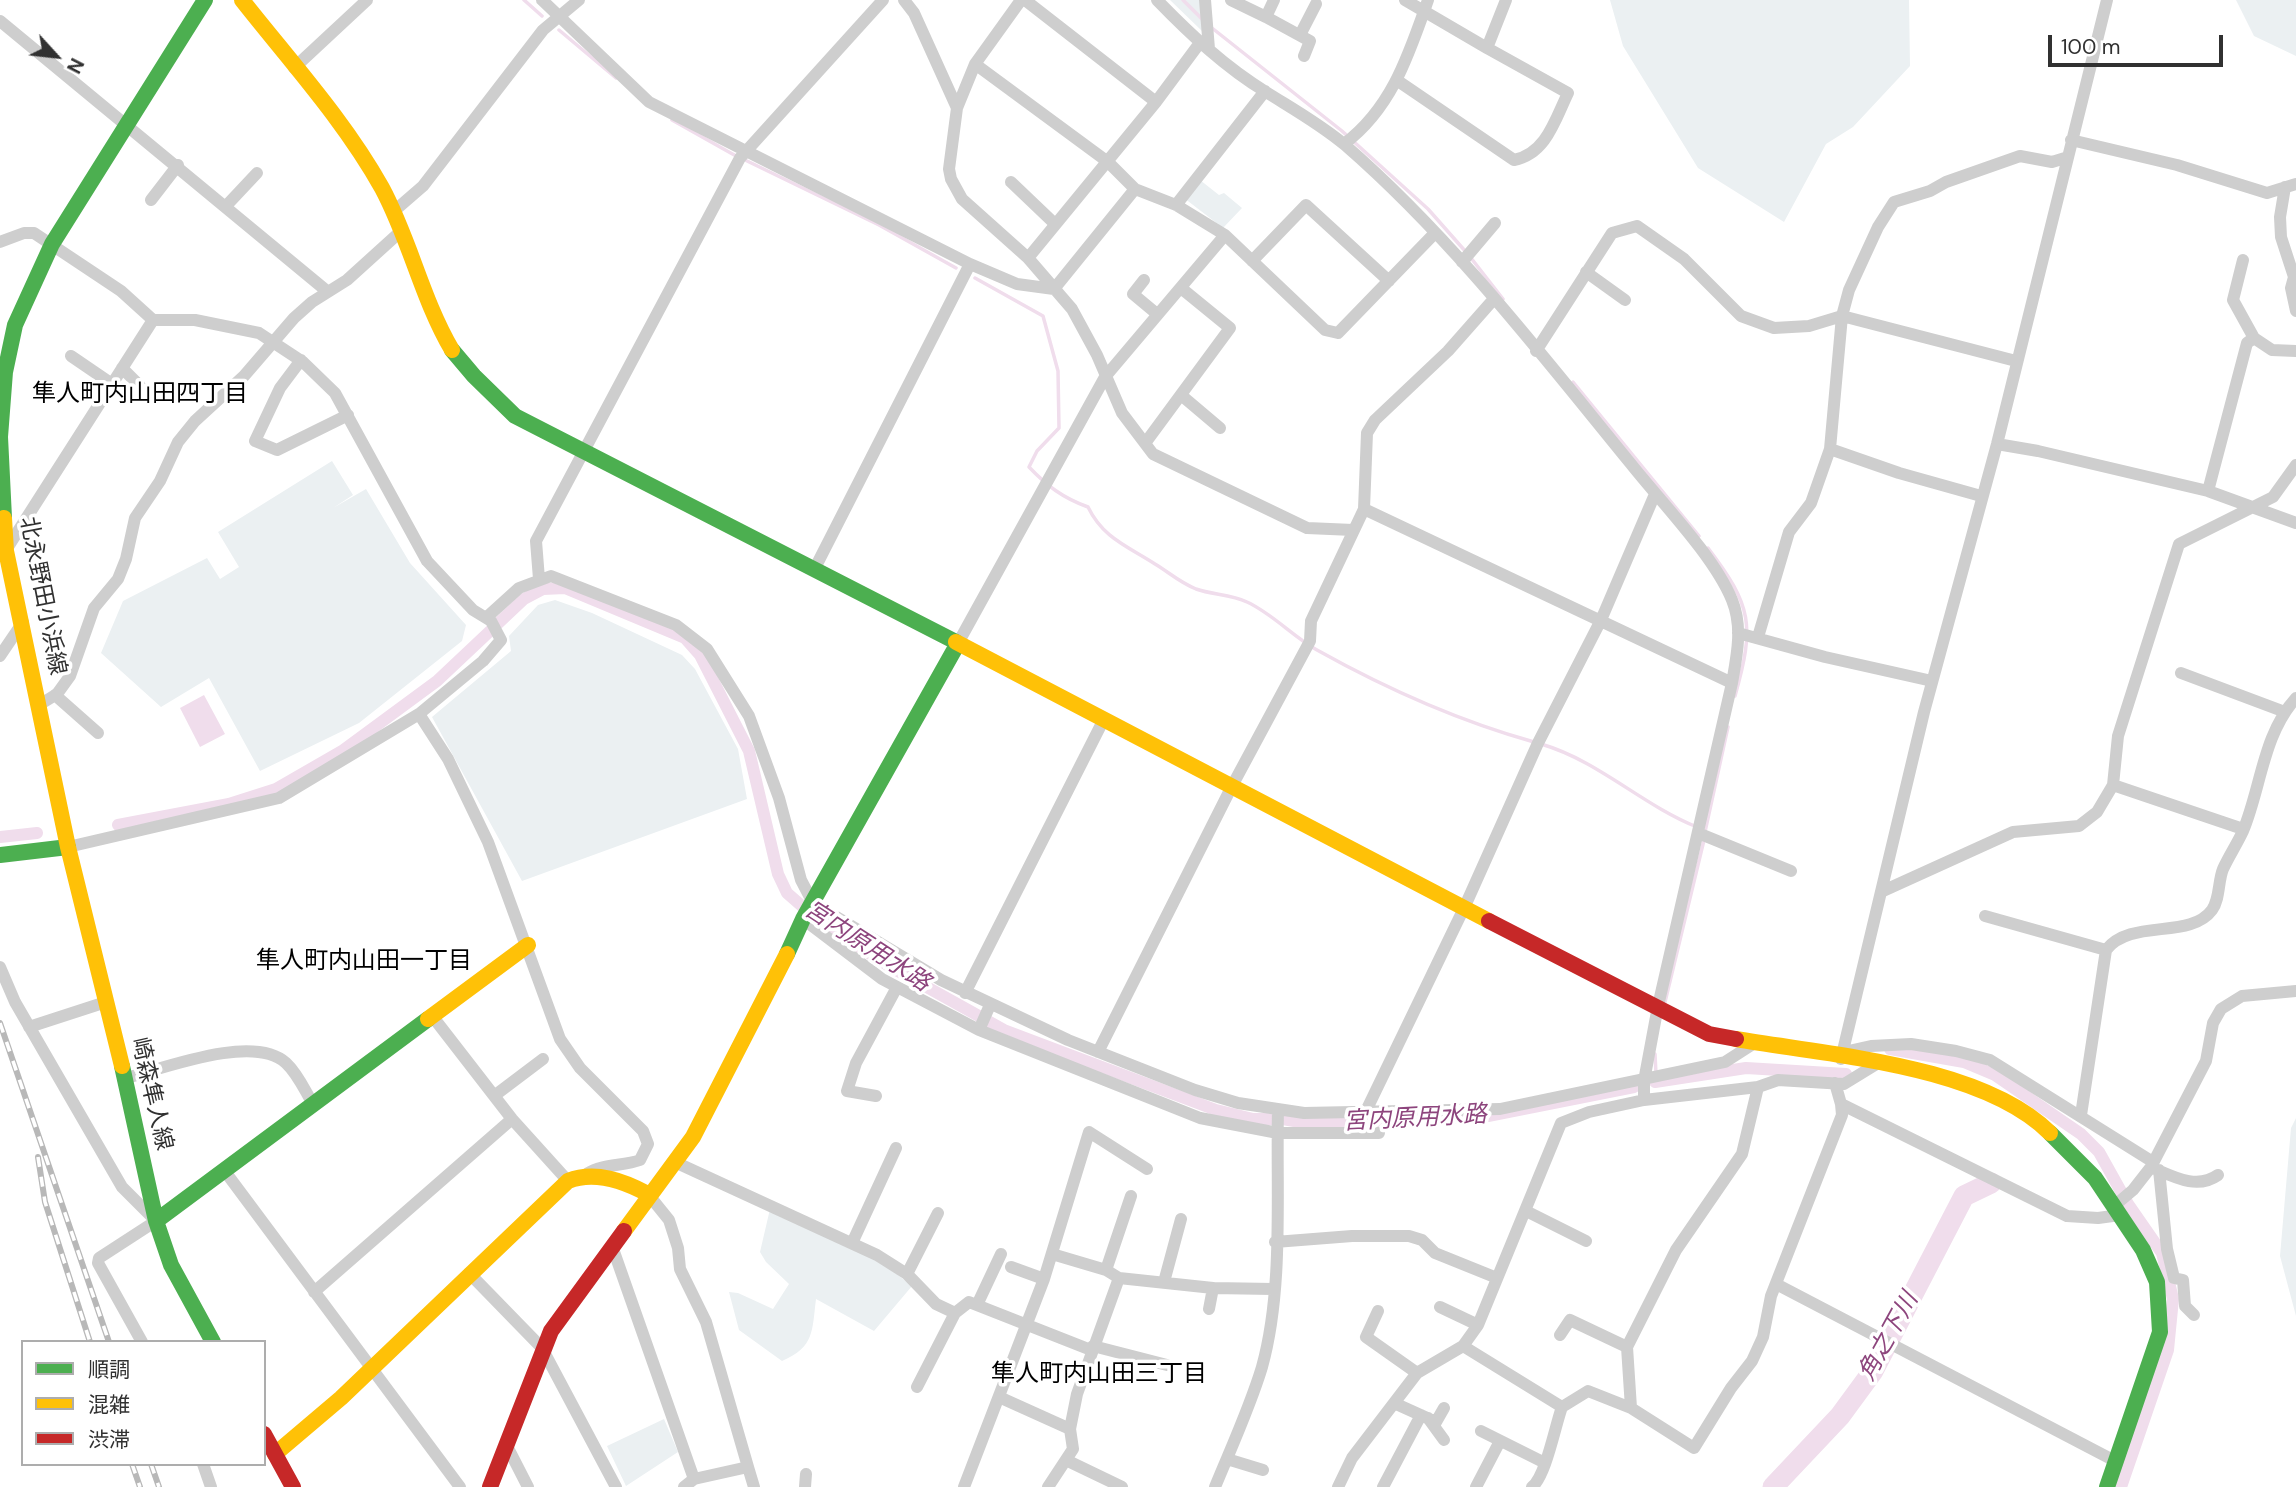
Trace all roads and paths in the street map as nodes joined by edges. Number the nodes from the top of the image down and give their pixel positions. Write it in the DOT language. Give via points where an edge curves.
graph roads {
  1 [pos="205,0"];
  2 [pos="242,0"];
  3 [pos="367,0"];
  4 [pos="542,0"];
  5 [pos="579,0"];
  6 [pos="883,0"];
  7 [pos="904,0"];
  8 [pos="1023,0"];
  9 [pos="1157,0"];
  10 [pos="1205,0"];
  11 [pos="1231,0"];
  12 [pos="1274,0"];
  13 [pos="1405,0"];
  14 [pos="1506,0"];
  15 [pos="2107,0"];
  16 [pos="1316,4"];
  17 [pos="1426,5"];
  18 [pos="1266,17"];
  19 [pos="560,18"];
  20 [pos="0,21"];
  21 [pos="1300,35"];
  22 [pos="1204,46"];
  23 [pos="1487,48"];
  24 [pos="1304,56"];
  25 [pos="975,64"];
  26 [pos="295,68"];
  27 [pos="1398,81"];
  28 [pos="1265,91"];
  29 [pos="1156,102"];
  30 [pos="957,108"];
  31 [pos="126,127"];
  32 [pos="2071,140"];
  33 [pos="1344,144"];
  34 [pos="745,152"];
  35 [pos="2066,158"];
  36 [pos="1108,162"];
  37 [pos="178,164"];
  38 [pos="257,173"];
  39 [pos="1011,182"];
  40 [pos="2290,186"];
  41 [pos="1135,189"];
  42 [pos="151,200"];
  43 [pos="1176,205"];
  44 [pos="226,206"];
  45 [pos="393,212"];
  46 [pos="1495,223"];
  47 [pos="1055,224"];
  48 [pos="400,232"];
  49 [pos="1434,234"];
  50 [pos="1224,235"];
  51 [pos="0,242"];
  52 [pos="52,244"];
  53 [pos="1028,258"];
  54 [pos="2243,260"];
  55 [pos="1252,261"];
  56 [pos="1462,262"];
  57 [pos="970,264"];
  58 [pos="1586,272"];
  59 [pos="1144,280"];
  60 [pos="1389,281"];
  61 [pos="1181,288"];
  62 [pos="1055,289"];
  63 [pos="328,292"];
  64 [pos="1493,300"];
  65 [pos="1625,300"];
  66 [pos="2296,311"];
  67 [pos="1157,314"];
  68 [pos="1842,316"];
  69 [pos="153,320"];
  70 [pos="2253,338"];
  71 [pos="273,342"];
  72 [pos="1536,351"];
  73 [pos="2296,351"];
  74 [pos="71,356"];
  75 [pos="301,360"];
  76 [pos="2016,361"];
  77 [pos="122,368"];
  78 [pos="1105,377"];
  79 [pos="112,384"];
  80 [pos="140,386"];
  81 [pos="1181,395"];
  82 [pos="348,415"];
  83 [pos="1220,428"];
  84 [pos="1146,442"];
  85 [pos="1997,444"];
  86 [pos="1830,449"];
  87 [pos="583,453"];
  88 [pos="2296,465"];
  89 [pos="2208,491"];
  90 [pos="1655,494"];
  91 [pos="1981,496"];
  92 [pos="2252,508"];
  93 [pos="1364,509"];
  94 [pos="2296,523"];
  95 [pos="1353,530"];
  96 [pos="4,543"];
  97 [pos="816,568"];
  98 [pos="539,579"];
  99 [pos="487,617"];
  100 [pos="1601,620"];
  101 [pos="23,622"];
  102 [pos="1738,633"];
  103 [pos="1758,637"];
  104 [pos="957,645"];
  105 [pos="0,656"];
  106 [pos="2181,673"];
  107 [pos="1932,681"];
  108 [pos="1732,683"];
  109 [pos="55,695"];
  110 [pos="2296,698"];
  111 [pos="39,705"];
  112 [pos="2285,712"];
  113 [pos="419,714"];
  114 [pos="1104,719"];
  115 [pos="98,733"];
  116 [pos="2113,785"];
  117 [pos="1231,788"];
  118 [pos="1699,829"];
  119 [pos="2243,829"];
  120 [pos="68,847"];
  121 [pos="0,855"];
  122 [pos="1791,871"];
  123 [pos="1883,891"];
  124 [pos="813,903"];
  125 [pos="1465,906"];
  126 [pos="1985,916"];
  127 [pos="803,919"];
  128 [pos="528,945"];
  129 [pos="2106,950"];
  130 [pos="0,967"];
  131 [pos="897,986"];
  132 [pos="2296,990"];
  133 [pos="965,993"];
  134 [pos="106,1002"];
  135 [pos="990,1005"];
  136 [pos="1658,1006"];
  137 [pos="433,1017"];
  138 [pos="29,1027"];
  139 [pos="979,1029"];
  140 [pos="1753,1044"];
  141 [pos="1098,1052"];
  142 [pos="1842,1055"];
  143 [pos="543,1059"];
  144 [pos="1875,1065"];
  145 [pos="123,1079"];
  146 [pos="1646,1080"];
  147 [pos="1835,1083"];
  148 [pos="1758,1087"];
  149 [pos="495,1096"];
  150 [pos="876,1096"];
  151 [pos="1644,1100"];
  152 [pos="313,1104"];
  153 [pos="1841,1104"];
  154 [pos="1278,1110"];
  155 [pos="1365,1113"];
  156 [pos="2081,1115"];
  157 [pos="512,1119"];
  158 [pos="1278,1132"];
  159 [pos="1379,1133"];
  160 [pos="896,1148"];
  161 [pos="677,1163"];
  162 [pos="2154,1167"];
  163 [pos="1147,1169"];
  164 [pos="224,1170"];
  165 [pos="584,1175"];
  166 [pos="2218,1175"];
  167 [pos="568,1181"];
  168 [pos="648,1194"];
  169 [pos="1131,1196"];
  170 [pos="2117,1210"];
  171 [pos="1525,1211"];
  172 [pos="938,1213"];
  173 [pos="1181,1219"];
  174 [pos="156,1221"];
  175 [pos="853,1241"];
  176 [pos="1586,1241"];
  177 [pos="1275,1242"];
  178 [pos="612,1246"];
  179 [pos="1001,1254"];
  180 [pos="1052,1254"];
  181 [pos="1012,1267"];
  182 [pos="1106,1270"];
  183 [pos="469,1273"];
  184 [pos="906,1274"];
  185 [pos="1119,1278"];
  186 [pos="1497,1278"];
  187 [pos="1044,1279"];
  188 [pos="2166,1280"];
  189 [pos="1164,1282"];
  190 [pos="1778,1285"];
  191 [pos="1213,1288"];
  192 [pos="1273,1289"];
  193 [pos="314,1292"];
  194 [pos="977,1305"];
  195 [pos="1440,1307"];
  196 [pos="1209,1309"];
  197 [pos="1378,1311"];
  198 [pos="955,1313"];
  199 [pos="2194,1315"];
  200 [pos="1478,1325"];
  201 [pos="1025,1326"];
  202 [pos="1560,1335"];
  203 [pos="141,1340"];
  204 [pos="212,1340"];
  205 [pos="1462,1346"];
  206 [pos="542,1348"];
  207 [pos="1092,1348"];
  208 [pos="1627,1348"];
  209 [pos="1167,1365"];
  210 [pos="371,1369"];
  211 [pos="1417,1373"];
  212 [pos="917,1387"];
  213 [pos="999,1397"];
  214 [pos="1394,1403"];
  215 [pos="1562,1407"];
  216 [pos="1444,1408"];
  217 [pos="1631,1408"];
  218 [pos="1425,1417"];
  219 [pos="1070,1429"];
  220 [pos="1481,1431"];
  221 [pos="266,1438"];
  222 [pos="1444,1440"];
  223 [pos="1500,1441"];
  224 [pos="507,1446"];
  225 [pos="275,1454"];
  226 [pos="1227,1459"];
  227 [pos="1068,1461"];
  228 [pos="2115,1461"];
  229 [pos="1544,1462"];
  230 [pos="204,1466"];
  231 [pos="748,1467"];
  232 [pos="1263,1469"];
  233 [pos="689,1483"];
  234 [pos="1342,1486"];
  235 [pos="211,1487"];
  236 [pos="293,1487"];
  237 [pos="460,1487"];
  238 [pos="489,1487"];
  239 [pos="528,1487"];
  240 [pos="616,1487"];
  241 [pos="754,1487"];
  242 [pos="964,1487"];
  243 [pos="1048,1487"];
  244 [pos="1122,1487"];
  245 [pos="1215,1487"];
  246 [pos="1383,1487"];
  247 [pos="1476,1487"];
  248 [pos="1532,1487"];
  249 [pos="2107,1487"];
  1 -- 31 [label="street, 北永野田小浜線"];
  2 -- 26 [label="street"];
  3 -- 26 [label="street"];
  4 -- 19 [label="street"];
  5 -- 19 [label="street"];
  6 -- 34 [label="street"];
  7 -- 30 [label="street"];
  8 -- 25 [label="street"];
  8 -- 29 [label="street"];
  9 -- 22 [label="street"];
  10 -- 22 [label="street"];
  11 -- 18 [label="street"];
  12 -- 18 [label="street"];
  13 -- 17 [label="street"];
  14 -- 23 [label="street"];
  15 -- 32 [label="street"];
  16 -- 21 [label="street"];
  17 -- 23 [label="street"];
  17 -- 27 [label="street"];
  18 -- 21 [label="street"];
  19 -- 34 [label="street" via="649,102"];
  19 -- 45 [label="street" via="543,30 423,186"];
  20 -- 31 [label="street"];
  21 -- 24 [label="street" via="1310,41"];
  22 -- 28 [label="street"];
  22 -- 29 [label="street"];
  23 -- 27 [label="street" via="1569,93 1540,148 1529,157 1514,160"];
  25 -- 30 [label="street"];
  25 -- 36 [label="street"];
  26 -- 45 [label="street" via="346,134"];
  27 -- 33 [label="street" via="1358,134"];
  28 -- 33 [label="street" via="1297,108"];
  28 -- 43 [label="street"];
  29 -- 36 [label="street"];
  30 -- 53 [label="street" via="951,179 962,199"];
  31 -- 37 [label="street"];
  31 -- 52 [label="street, 北永野田小浜線"];
  32 -- 35 [label="street"];
  32 -- 40 [label="street" via="2177,165 2267,193"];
  33 -- 49 [label="street"];
  34 -- 57 [label="street"];
  34 -- 87 [label="street"];
  35 -- 68 [label="street" via="2052,162 2020,156 1894,202 1863,257"];
  35 -- 76 [label="street"];
  36 -- 41 [label="street"];
  36 -- 47 [label="street"];
  37 -- 42 [label="street"];
  37 -- 44 [label="street"];
  38 -- 44 [label="street"];
  39 -- 47 [label="street"];
  40 -- 66 [label="street" via="2280,217 2281,237 2294,277 2291,288"];
  41 -- 43 [label="street"];
  41 -- 62 [label="street"];
  43 -- 50 [label="street"];
  44 -- 63 [label="street"];
  45 -- 48 [label="street"];
  46 -- 56 [label="street"];
  47 -- 53 [label="street"];
  48 -- 63 [label="street"];
  48 -- 87 [label="street" via="438,325 475,379 515,416"];
  49 -- 56 [label="street"];
  49 -- 60 [label="street"];
  50 -- 55 [label="street"];
  50 -- 61 [label="street"];
  51 -- 52 [label="street" via="34,233"];
  52 -- 69 [label="street" via="121,291"];
  52 -- 96 [label="street, 北永野田小浜線" via="15,325 5,372 0,437"];
  53 -- 62 [label="street"];
  54 -- 70 [label="street" via="2233,300"];
  55 -- 60 [label="street" via="1325,330 1338,334"];
  55 -- 60 [label="street" via="1306,205"];
  56 -- 64 [label="street"];
  57 -- 62 [label="street" via="1017,284"];
  57 -- 97 [label="street"];
  58 -- 65 [label="street"];
  58 -- 68 [label="street" via="1612,233 1637,226 1684,259 1741,316 1774,328 1810,326"];
  58 -- 72 [label="street"];
  59 -- 67 [label="street" via="1133,294"];
  61 -- 67 [label="street"];
  61 -- 81 [label="street" via="1230,328"];
  62 -- 78 [label="street" via="1088,336"];
  63 -- 71 [label="street"];
  64 -- 72 [label="street"];
  64 -- 93 [label="street" via="1448,351 1375,420 1367,433"];
  67 -- 78 [label="street"];
  68 -- 76 [label="street"];
  68 -- 86 [label="street"];
  69 -- 71 [label="street" via="195,320 258,333"];
  69 -- 77 [label="street"];
  70 -- 73 [label="street" via="2272,349"];
  70 -- 89 [label="street" via="2247,343"];
  71 -- 75 [label="street"];
  71 -- 109 [label="street" via="178,442 160,481 135,518 118,579 94,608 70,676"];
  72 -- 90 [label="street"];
  74 -- 79 [label="street"];
  75 -- 82 [label="street" via="335,393"];
  75 -- 82 [label="street" via="280,388 255,442 278,450"];
  76 -- 85 [label="street"];
  77 -- 79 [label="street"];
  77 -- 80 [label="street"];
  78 -- 84 [label="street" via="1122,413"];
  78 -- 104 [label="street"];
  79 -- 96 [label="street"];
  81 -- 83 [label="street"];
  81 -- 84 [label="street"];
  82 -- 99 [label="street" via="427,561 473,610"];
  84 -- 95 [label="street" via="1153,454 1307,528"];
  85 -- 89 [label="street"];
  85 -- 91 [label="street"];
  86 -- 91 [label="street"];
  86 -- 103 [label="street" via="1811,503 1789,532"];
  87 -- 97 [label="street"];
  87 -- 98 [label="street" via="536,541"];
  88 -- 92 [label="street" via="2273,497"];
  89 -- 92 [label="street"];
  90 -- 100 [label="street"];
  90 -- 102 [label="street" via="1726,587"];
  91 -- 107 [label="street"];
  92 -- 94 [label="street"];
  92 -- 116 [label="street" via="2179,544 2118,736"];
  93 -- 95 [label="street"];
  93 -- 100 [label="street"];
  95 -- 117 [label="street" via="1311,621 1307,647"];
  96 -- 101 [label="street, 北永野田小浜線"];
  97 -- 104 [label="street"];
  98 -- 99 [label="street" via="519,588"];
  98 -- 124 [label="street" via="551,576 568,581 676,625 707,649 749,716 779,798 801,880"];
  99 -- 113 [label="street" via="501,640 483,661"];
  100 -- 108 [label="street"];
  100 -- 125 [label="street" via="1536,747"];
  101 -- 105 [label="street"];
  101 -- 111 [label="street, 北永野田小浜線"];
  102 -- 103 [label="street"];
  102 -- 108 [label="street"];
  103 -- 107 [label="street"];
  104 -- 114 [label="street"];
  104 -- 124 [label="street"];
  106 -- 112 [label="street"];
  107 -- 123 [label="street"];
  108 -- 118 [label="street"];
  109 -- 111 [label="street"];
  109 -- 115 [label="street"];
  110 -- 112 [label="street"];
  111 -- 120 [label="street, 北永野田小浜線"];
  112 -- 119 [label="street" via="2259,773"];
  113 -- 120 [label="street" via="279,798"];
  113 -- 128 [label="street" via="448,759 488,842"];
  114 -- 117 [label="street"];
  114 -- 133 [label="street"];
  116 -- 119 [label="street"];
  116 -- 123 [label="street" via="2097,812 2079,826 2013,832"];
  117 -- 125 [label="street"];
  117 -- 141 [label="street"];
  118 -- 122 [label="street"];
  118 -- 136 [label="street"];
  119 -- 129 [label="street" via="2208,914 2196,923 2133,933 2114,940"];
  120 -- 121 [label="street"];
  120 -- 134 [label="street, 崎森隼人線"];
  123 -- 142 [label="street"];
  124 -- 127 [label="street"];
  124 -- 133 [label="street"];
  125 -- 136 [label="street"];
  125 -- 155 [label="street"];
  126 -- 129 [label="street"];
  127 -- 131 [label="street"];
  127 -- 161 [label="street" via="774,984"];
  128 -- 137 [label="street"];
  128 -- 165 [label="street" via="560,1039 580,1068 643,1130 648,1144 640,1160"];
  129 -- 156 [label="street"];
  130 -- 138 [label="street"];
  131 -- 139 [label="street"];
  131 -- 150 [label="street" via="856,1063 847,1091"];
  132 -- 162 [label="street" via="2242,996 2221,1009 2213,1023 2206,1062"];
  133 -- 135 [label="street"];
  134 -- 138 [label="street"];
  134 -- 145 [label="street, 崎森隼人線"];
  135 -- 139 [label="street"];
  135 -- 141 [label="street"];
  136 -- 140 [label="street" via="1709,1034"];
  136 -- 146 [label="street"];
  137 -- 149 [label="street"];
  137 -- 152 [label="street"];
  138 -- 174 [label="street" via="122,1187"];
  139 -- 158 [label="street" via="1200,1118"];
  140 -- 142 [label="street"];
  140 -- 146 [label="street" via="1725,1062"];
  141 -- 154 [label="street" via="1195,1090"];
  142 -- 144 [label="street"];
  142 -- 156 [label="street" via="1871,1046 1911,1044 1956,1051 1990,1060"];
  143 -- 149 [label="street"];
  144 -- 147 [label="street" via="1844,1084"];
  144 -- 170 [label="street" via="1923,1071 2013,1104 2068,1149"];
  145 -- 152 [label="street" via="232,1051 251,1051 287,1063"];
  145 -- 174 [label="street, 崎森隼人線"];
  146 -- 151 [label="street"];
  146 -- 155 [label="street" via="1500,1109"];
  147 -- 148 [label="street" via="1778,1080"];
  147 -- 153 [label="street"];
  148 -- 151 [label="street"];
  148 -- 208 [label="street" via="1742,1154 1676,1250"];
  149 -- 157 [label="street"];
  151 -- 171 [label="street" via="1561,1123"];
  152 -- 164 [label="street"];
  153 -- 170 [label="street" via="2067,1216 2098,1218"];
  153 -- 190 [label="street" via="1842,1115"];
  154 -- 155 [label="street"];
  154 -- 158 [label="street"];
  156 -- 162 [label="street"];
  157 -- 167 [label="street"];
  157 -- 193 [label="street"];
  158 -- 159 [label="street"];
  158 -- 177 [label="street"];
  160 -- 175 [label="street"];
  161 -- 168 [label="street"];
  161 -- 175 [label="street"];
  162 -- 166 [label="street" via="2194,1183"];
  162 -- 170 [label="street"];
  162 -- 188 [label="street" via="2167,1249"];
  163 -- 180 [label="street" via="1089,1132"];
  164 -- 174 [label="street"];
  164 -- 193 [label="street"];
  165 -- 167 [label="street"];
  165 -- 168 [label="street" via="635,1186"];
  167 -- 183 [label="street"];
  168 -- 178 [label="street"];
  168 -- 231 [label="street" via="669,1220 680,1269 706,1322"];
  169 -- 182 [label="street"];
  170 -- 188 [label="street"];
  171 -- 176 [label="street"];
  171 -- 186 [label="street"];
  172 -- 184 [label="street"];
  173 -- 189 [label="street"];
  174 -- 203 [label="street" via="98,1263"];
  174 -- 204 [label="street, 崎森隼人線" via="171,1265"];
  175 -- 184 [label="street"];
  177 -- 186 [label="street" via="1409,1236"];
  177 -- 192 [label="street"];
  178 -- 206 [label="street"];
  178 -- 233 [label="street"];
  179 -- 194 [label="street"];
  180 -- 182 [label="street"];
  180 -- 187 [label="street"];
  181 -- 187 [label="street"];
  182 -- 185 [label="street"];
  183 -- 206 [label="street"];
  183 -- 210 [label="street"];
  184 -- 198 [label="street" via="936,1304"];
  185 -- 189 [label="street"];
  185 -- 207 [label="street"];
  186 -- 200 [label="street"];
  187 -- 201 [label="street"];
  188 -- 199 [label="street" via="2183,1280 2185,1306"];
  188 -- 228 [label="street" via="2160,1332"];
  189 -- 191 [label="street"];
  190 -- 217 [label="street" via="1752,1361 1694,1448"];
  190 -- 228 [label="street"];
  191 -- 192 [label="street"];
  191 -- 196 [label="street"];
  192 -- 226 [label="street" via="1261,1368"];
  193 -- 210 [label="street"];
  194 -- 198 [label="street" via="969,1302"];
  194 -- 201 [label="street"];
  195 -- 200 [label="street"];
  197 -- 211 [label="street" via="1366,1337"];
  198 -- 212 [label="street"];
  200 -- 205 [label="street"];
  201 -- 207 [label="street"];
  201 -- 213 [label="street"];
  202 -- 208 [label="street" via="1570,1320"];
  205 -- 211 [label="street"];
  205 -- 215 [label="street"];
  206 -- 224 [label="street"];
  206 -- 240 [label="street"];
  207 -- 209 [label="street"];
  207 -- 219 [label="street"];
  208 -- 217 [label="street"];
  210 -- 225 [label="street"];
  210 -- 237 [label="street"];
  211 -- 214 [label="street"];
  213 -- 219 [label="street"];
  213 -- 242 [label="street"];
  214 -- 218 [label="street"];
  214 -- 234 [label="street" via="1352,1458"];
  215 -- 217 [label="street" via="1588,1391"];
  215 -- 229 [label="street"];
  216 -- 218 [label="street" via="1436,1422"];
  218 -- 222 [label="street"];
  218 -- 246 [label="street"];
  219 -- 227 [label="street" via="1073,1449"];
  220 -- 223 [label="street"];
  221 -- 225 [label="street"];
  223 -- 229 [label="street"];
  223 -- 247 [label="street"];
  224 -- 238 [label="street"];
  224 -- 239 [label="street"];
  225 -- 236 [label="street"];
  226 -- 232 [label="street"];
  226 -- 245 [label="street"];
  227 -- 243 [label="street"];
  227 -- 244 [label="street"];
  228 -- 249 [label="street"];
  229 -- 248 [label="street"];
  230 -- 235 [label="street"];
  231 -- 233 [label="street"];
  231 -- 241 [label="street"];
}
